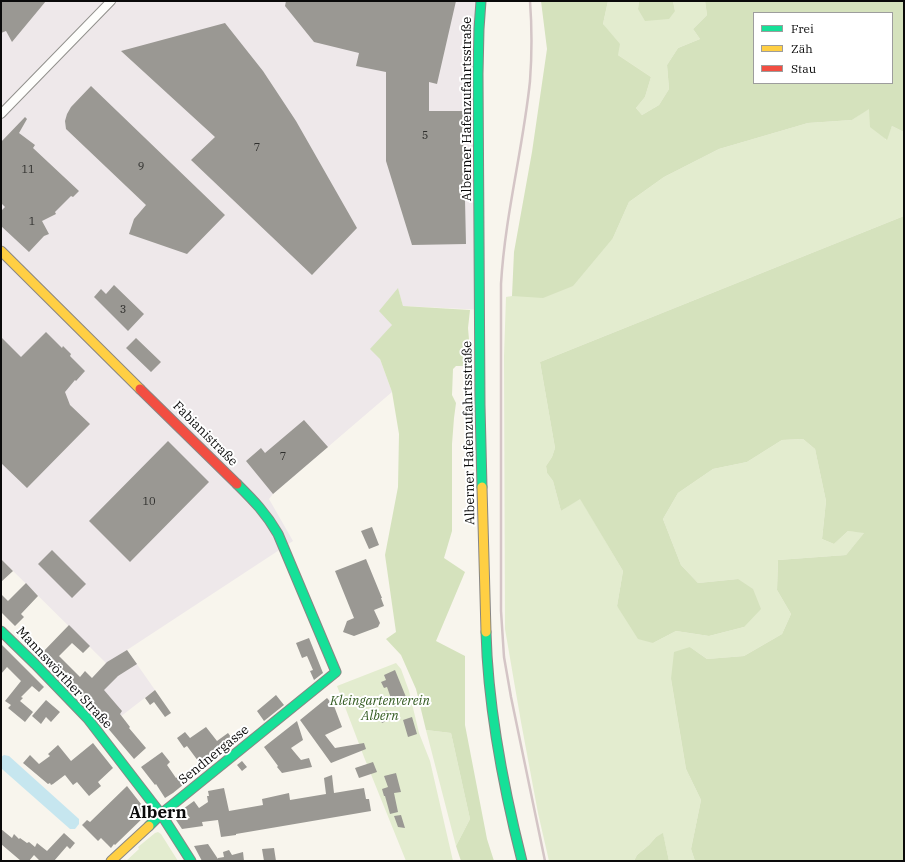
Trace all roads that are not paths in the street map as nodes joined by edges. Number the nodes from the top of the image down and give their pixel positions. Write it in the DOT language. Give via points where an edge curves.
graph roads {
  1 [pos="111,1"];
  2 [pos="481,1"];
  3 [pos="1,114"];
  4 [pos="1,251"];
  5 [pos="1,630"];
  6 [pos="336,672"];
  7 [pos="161,814"];
  8 [pos="110,861"];
  9 [pos="191,861"];
  10 [pos="522,861"];
  1 -- 3 [label="street"];
  2 -- 10 [label="street, Alberner Hafenzufahrtsstraße" via="478,74 480,405 486,636 495,733"];
  4 -- 6 [label="street, Fabianistraße" via="261,508 278,534"];
  5 -- 7 [label="street, Mannswörther Straße" via="88,719"];
  6 -- 7 [label="street, Sendnergasse"];
  7 -- 8 [label="street, Sendnergasse"];
  7 -- 9 [label="street, Mannswörther Straße"];
}
